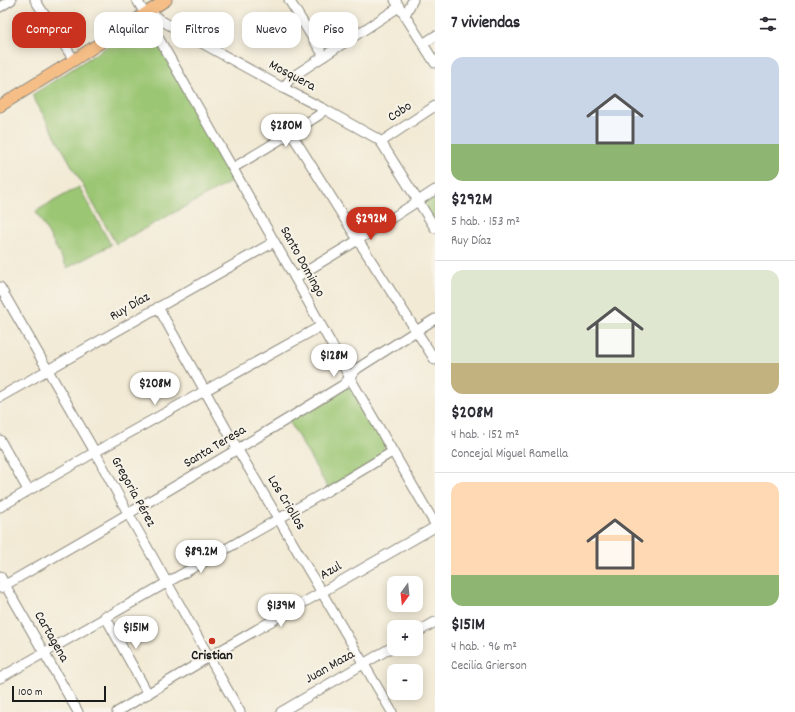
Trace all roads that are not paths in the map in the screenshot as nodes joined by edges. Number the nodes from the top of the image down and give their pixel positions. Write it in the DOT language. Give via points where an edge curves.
graph roads {
  1 [pos="10,0"];
  2 [pos="35,0"];
  3 [pos="137,0"];
  4 [pos="166,0"];
  5 [pos="289,0"];
  6 [pos="413,0"];
  7 [pos="0,7"];
  8 [pos="400,7"];
  9 [pos="147,12"];
  10 [pos="163,22"];
  11 [pos="171,26"];
  12 [pos="163,32"];
  13 [pos="435,36"];
  14 [pos="423,44"];
  15 [pos="163,46"];
  16 [pos="94,47"];
  17 [pos="211,48"];
  18 [pos="324,56"];
  19 [pos="74,60"];
  20 [pos="435,63"];
  21 [pos="283,88"];
  22 [pos="0,106"];
  23 [pos="435,106"];
  24 [pos="324,109"];
  25 [pos="291,133"];
  26 [pos="381,142"];
  27 [pos="233,168"];
  28 [pos="435,190"];
  29 [pos="418,201"];
  30 [pos="435,228"];
  31 [pos="358,240"];
  32 [pos="274,242"];
  33 [pos="295,278"];
  34 [pos="0,287"];
  35 [pos="2,297"];
  36 [pos="158,307"];
  37 [pos="435,318"];
  38 [pos="321,326"];
  39 [pos="416,330"];
  40 [pos="435,360"];
  41 [pos="48,370"];
  42 [pos="350,378"];
  43 [pos="204,390"];
  44 [pos="0,397"];
  45 [pos="0,440"];
  46 [pos="238,450"];
  47 [pos="95,452"];
  48 [pos="392,452"];
  49 [pos="28,490"];
  50 [pos="0,507"];
  51 [pos="129,514"];
  52 [pos="278,518"];
  53 [pos="435,526"];
  54 [pos="0,576"];
  55 [pos="167,582"];
  56 [pos="3,587"];
  57 [pos="322,592"];
  58 [pos="105,616"];
  59 [pos="435,622"];
  60 [pos="423,629"];
  61 [pos="387,650"];
  62 [pos="44,653"];
  63 [pos="209,657"];
  64 [pos="364,663"];
  65 [pos="0,678"];
  66 [pos="148,694"];
  67 [pos="78,712"];
  68 [pos="117,712"];
  69 [pos="240,712"];
  70 [pos="281,712"];
  71 [pos="392,712"];
  1 -- 7 [label="street"];
  2 -- 19 [label="street"];
  3 -- 9 [label="street, Santo Domingo"];
  4 -- 9 [label="main road"];
  5 -- 18 [label="street"];
  6 -- 8 [label="street"];
  8 -- 14 [label="street"];
  8 -- 18 [label="street"];
  10 -- 11 [label="street, Mosquera"];
  11 -- 12 [label="street"];
  13 -- 14 [label="street"];
  14 -- 20 [label="street"];
  15 -- 27 [label="street, Santo Domingo"];
  16 -- 19 [label="main road"];
  17 -- 21 [label="street, Mosquera"];
  18 -- 21 [label="street" via="292,77"];
  19 -- 22 [label="main road"];
  21 -- 24 [label="street, Mosquera"];
  23 -- 26 [label="street, Cobo"];
  24 -- 25 [label="street"];
  24 -- 26 [label="street, Mosquera"];
  25 -- 27 [label="street"];
  25 -- 31 [label="street"];
  26 -- 29 [label="street"];
  27 -- 32 [label="street, Santo Domingo"];
  28 -- 29 [label="street"];
  29 -- 30 [label="street"];
  29 -- 31 [label="street"];
  31 -- 33 [label="street"];
  31 -- 39 [label="street"];
  32 -- 33 [label="street, Santo Domingo"];
  32 -- 36 [label="street, Ruy Díaz"];
  33 -- 38 [label="street, Santo Domingo"];
  34 -- 35 [label="street, Gregoria Pérez"];
  35 -- 41 [label="street, Gregoria Pérez"];
  36 -- 41 [label="street, Ruy Díaz"];
  36 -- 43 [label="street, Los Criollos"];
  37 -- 39 [label="street, Santa Teresa"];
  38 -- 42 [label="street, Santo Domingo"];
  38 -- 43 [label="street"];
  39 -- 40 [label="street"];
  39 -- 42 [label="street, Santa Teresa" via="358,368"];
  41 -- 44 [label="street, Ruy Díaz"];
  41 -- 47 [label="street, Gregoria Pérez"];
  42 -- 46 [label="street, Santa Teresa" via="343,385"];
  42 -- 48 [label="street, Santo Domingo"];
  43 -- 46 [label="street, Los Criollos"];
  43 -- 47 [label="street"];
  45 -- 49 [label="street"];
  46 -- 51 [label="street, Santa Teresa"];
  46 -- 52 [label="street, Los Criollos"];
  47 -- 49 [label="street"];
  47 -- 51 [label="street, Gregoria Pérez"];
  48 -- 52 [label="street"];
  48 -- 53 [label="street, Santo Domingo"];
  49 -- 50 [label="street"];
  51 -- 55 [label="street, Gregoria Pérez"];
  51 -- 56 [label="street, Santa Teresa"];
  52 -- 55 [label="street"];
  52 -- 57 [label="street, Los Criollos"];
  53 -- 57 [label="street, Azul"];
  54 -- 56 [label="street, Cartagena"];
  55 -- 58 [label="street"];
  55 -- 63 [label="street, Gregoria Pérez"];
  56 -- 62 [label="street, Cartagena"];
  57 -- 63 [label="street, Azul"];
  57 -- 64 [label="street, Los Criollos"];
  58 -- 62 [label="street"];
  58 -- 66 [label="street"];
  59 -- 60 [label="street"];
  61 -- 64 [label="street, Juan Maza"];
  62 -- 65 [label="street"];
  62 -- 67 [label="street, Cartagena"];
  63 -- 66 [label="street, Azul"];
  63 -- 69 [label="street, Gregoria Pérez"];
  64 -- 70 [label="street, Juan Maza"];
  64 -- 71 [label="street, Los Criollos"];
  66 -- 68 [label="street, Azul"];
}
